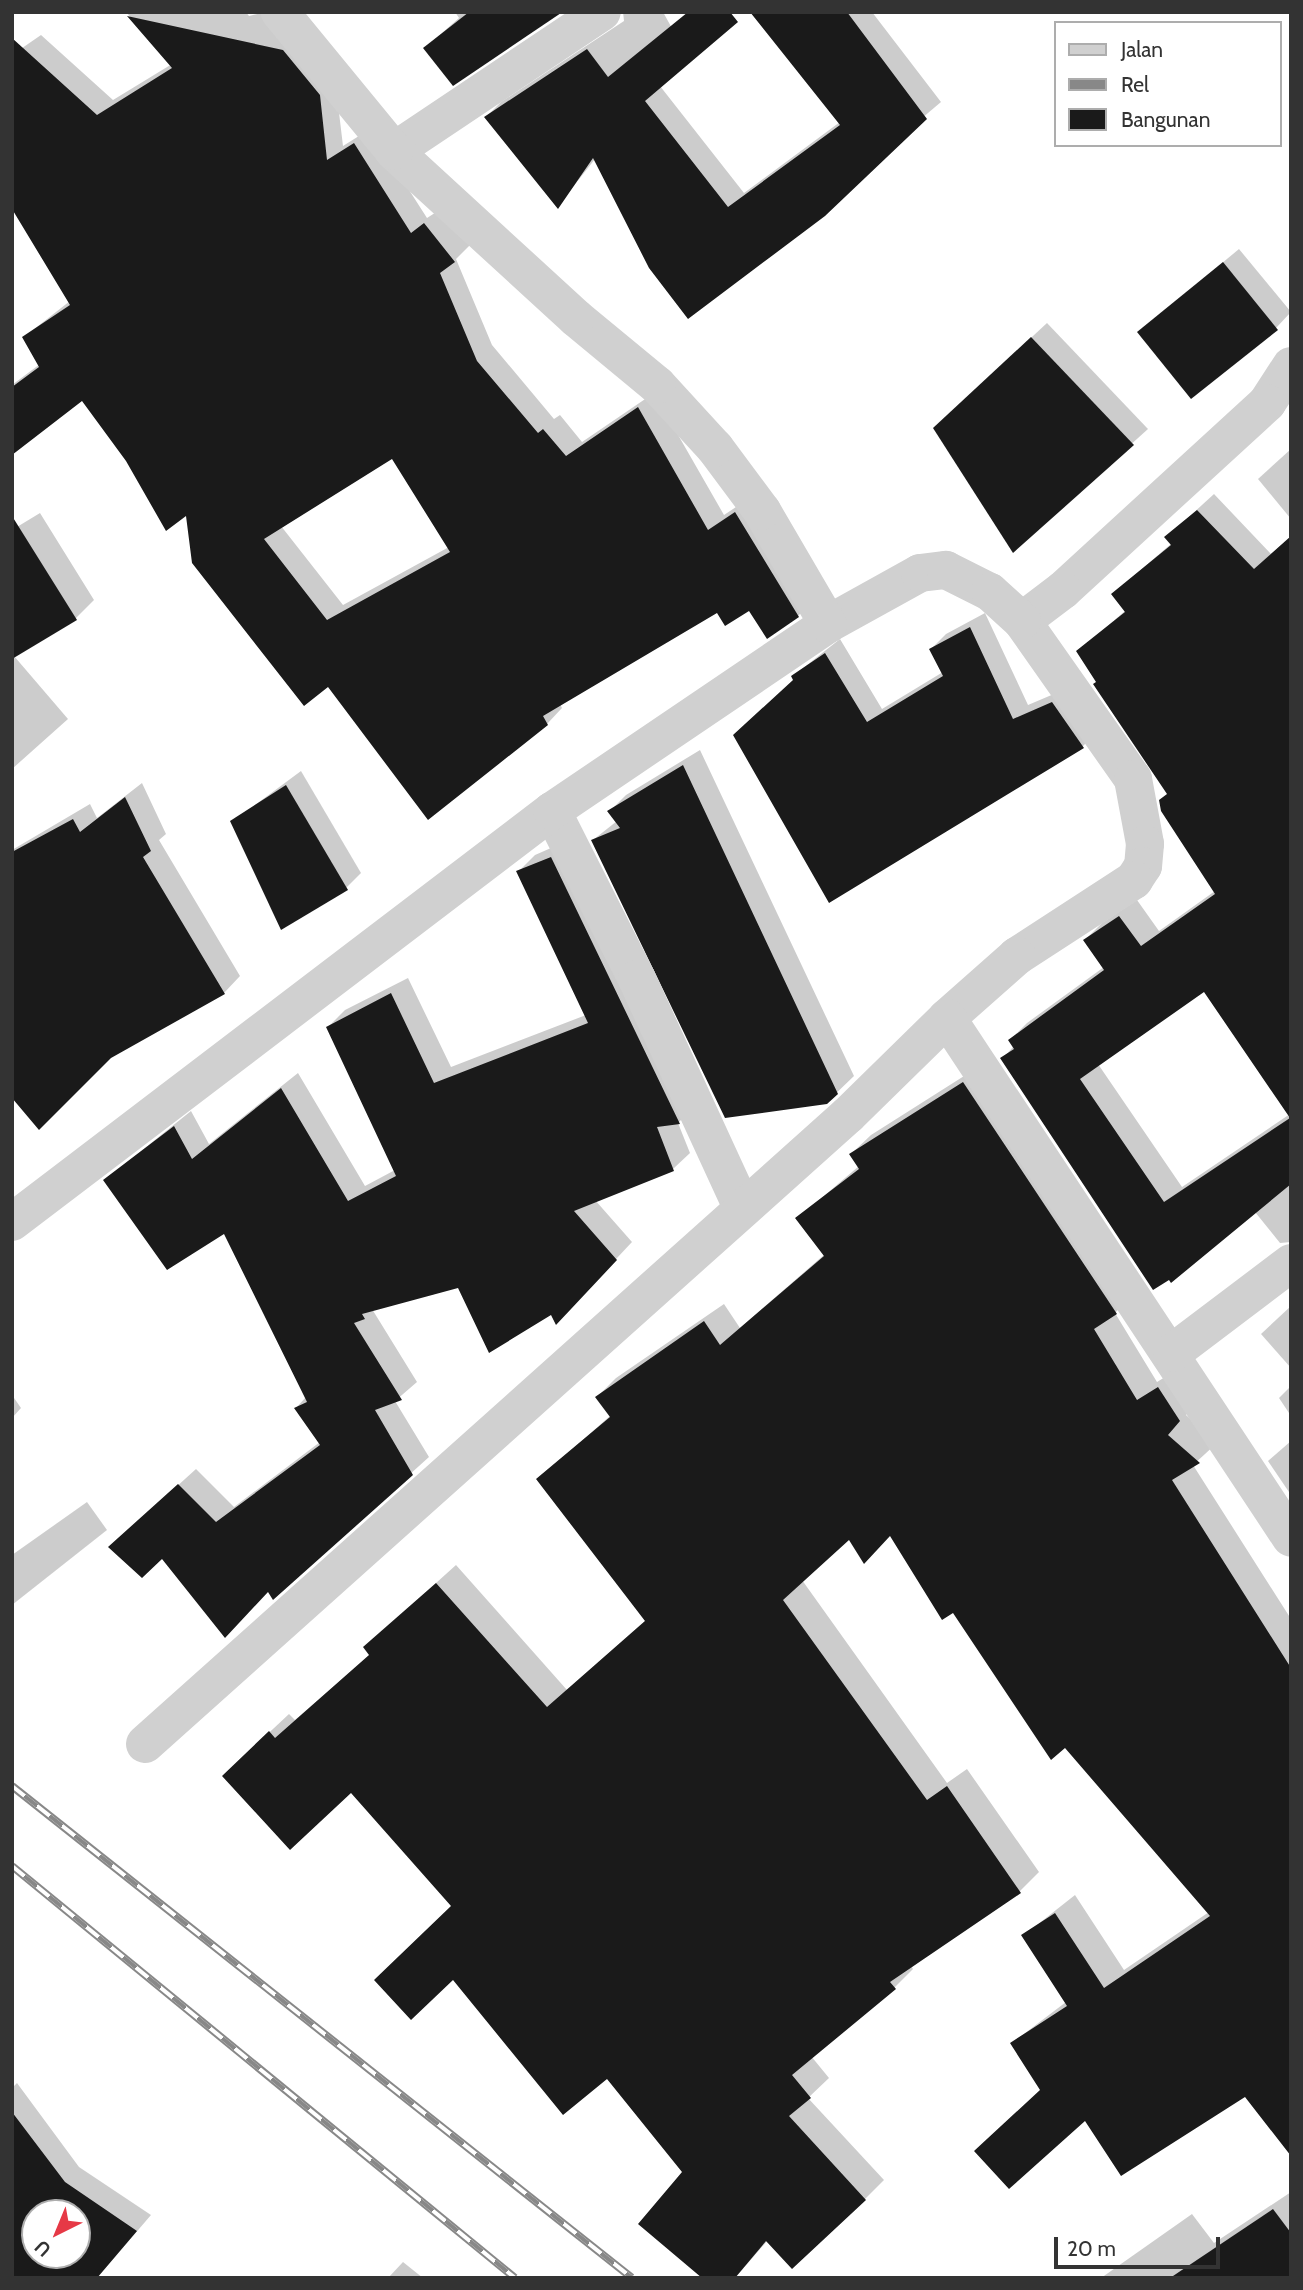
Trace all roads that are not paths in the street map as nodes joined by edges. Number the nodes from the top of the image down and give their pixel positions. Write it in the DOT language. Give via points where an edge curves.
graph roads {
  1 [pos="280,12"];
  2 [pos="603,12"];
  3 [pos="394,151"];
  4 [pos="1291,366"];
  5 [pos="1022,621"];
  6 [pos="828,624"];
  7 [pos="552,811"];
  8 [pos="965,1046"];
  9 [pos="742,1207"];
  10 [pos="12,1222"];
  11 [pos="1291,1263"];
  12 [pos="1172,1353"];
  13 [pos="1291,1538"];
  14 [pos="145,1744"];
  1 -- 3 [label="street"];
  2 -- 3 [label="street"];
  3 -- 6 [label="street" via="566,309 657,385 762,511"];
  4 -- 5 [label="street" via="1267,403 1063,590"];
  5 -- 6 [label="street" via="990,592 946,570 920,573"];
  5 -- 8 [label="street" via="1133,779 1145,844 1143,866 1134,880 1017,956"];
  6 -- 7 [label="street"];
  7 -- 9 [label="street" via="637,979"];
  7 -- 10 [label="street"];
  8 -- 9 [label="street" via="848,1115"];
  8 -- 12 [label="street"];
  9 -- 14 [label="street"];
  11 -- 12 [label="street"];
  12 -- 13 [label="street"];
}
